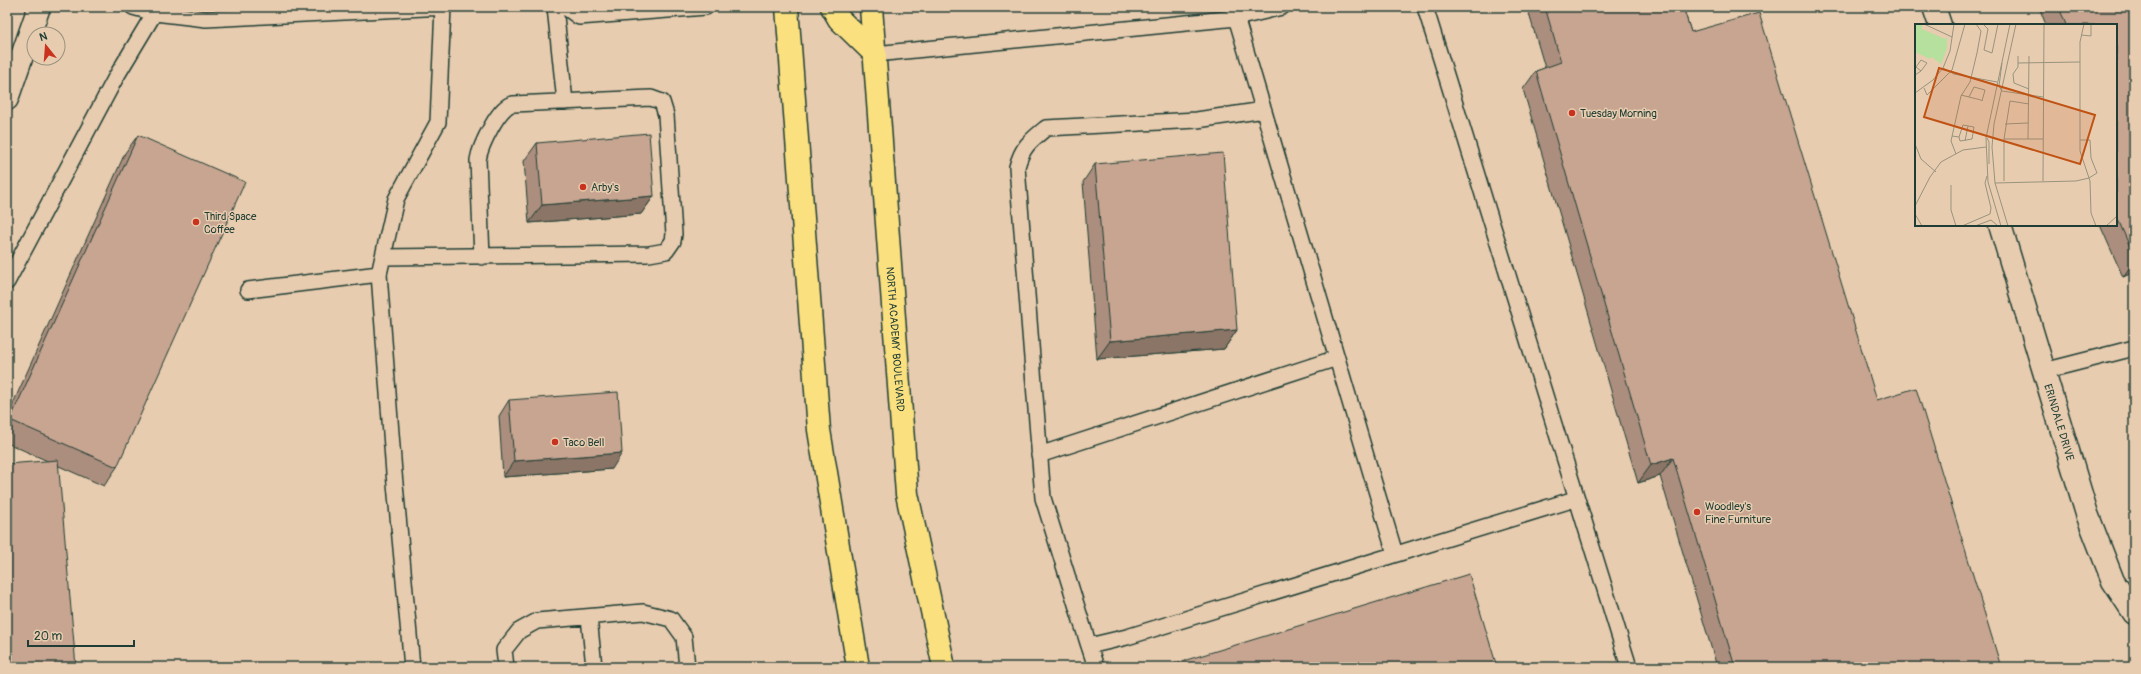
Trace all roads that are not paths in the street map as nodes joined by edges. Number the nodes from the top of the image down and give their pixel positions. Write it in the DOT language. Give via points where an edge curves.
graph roads {
  1 [pos="39,7"];
  2 [pos="133,7"];
  3 [pos="444,7"];
  4 [pos="555,7"];
  5 [pos="565,7"];
  6 [pos="706,7"];
  7 [pos="787,7"];
  8 [pos="832,7"];
  9 [pos="871,7"];
  10 [pos="1282,7"];
  11 [pos="1425,7"];
  12 [pos="1934,7"];
  13 [pos="157,10"];
  14 [pos="1234,13"];
  15 [pos="1940,24"];
  16 [pos="875,54"];
  17 [pos="7,99"];
  18 [pos="565,102"];
  19 [pos="1264,110"];
  20 [pos="2000,226"];
  21 [pos="383,257"];
  22 [pos="482,257"];
  23 [pos="379,274"];
  24 [pos="7,282"];
  25 [pos="248,290"];
  26 [pos="2134,348"];
  27 [pos="1337,358"];
  28 [pos="2044,371"];
  29 [pos="1039,455"];
  30 [pos="1575,499"];
  31 [pos="1396,554"];
  32 [pos="2134,613"];
  33 [pos="589,617"];
  34 [pos="1090,646"];
  35 [pos="412,667"];
  36 [pos="506,667"];
  37 [pos="594,667"];
  38 [pos="687,667"];
  39 [pos="858,667"];
  40 [pos="944,667"];
  41 [pos="1096,667"];
  42 [pos="1629,667"];
  1 -- 17 [label="street"];
  2 -- 13 [label="lane"];
  3 -- 13 [label="lane" via="206,19"];
  3 -- 21 [label="lane" via="438,122 396,199"];
  4 -- 18 [label="lane"];
  5 -- 6 [label="lane" via="579,17"];
  7 -- 39 [label="main road" via="819,430"];
  8 -- 16 [label="main road" via="839,20"];
  9 -- 16 [label="main road, NORTH ACADEMY BOULEVARD"];
  10 -- 14 [label="lane"];
  11 -- 30 [label="lane"];
  12 -- 15 [label="street"];
  13 -- 24 [label="lane" via="116,77"];
  14 -- 16 [label="lane"];
  14 -- 19 [label="lane"];
  16 -- 40 [label="main road, NORTH ACADEMY BOULEVARD" via="907,494"];
  18 -- 22 [label="lane" via="510,104 502,111 487,138 478,160"];
  18 -- 22 [label="lane" via="651,98 662,102 666,116 673,241 666,251 648,254"];
  19 -- 27 [label="lane"];
  19 -- 29 [label="lane" via="1197,120 1046,128 1029,142 1021,154 1017,167"];
  20 -- 28 [label="street, ERINDALE DRIVE"];
  21 -- 22 [label="lane"];
  21 -- 23 [label="lane"];
  23 -- 25 [label="lane"];
  23 -- 35 [label="lane"];
  26 -- 28 [label="lane"];
  27 -- 29 [label="lane"];
  27 -- 31 [label="lane"];
  28 -- 32 [label="street, ERINDALE DRIVE" via="2087,514 2113,580"];
  29 -- 34 [label="lane" via="1043,498"];
  30 -- 31 [label="lane"];
  30 -- 42 [label="lane"];
  31 -- 34 [label="lane" via="1127,637"];
  33 -- 36 [label="lane" via="537,621 519,631 504,650"];
  33 -- 37 [label="lane"];
  33 -- 38 [label="lane" via="643,612 671,619 684,637"];
  34 -- 41 [label="lane"];
}
